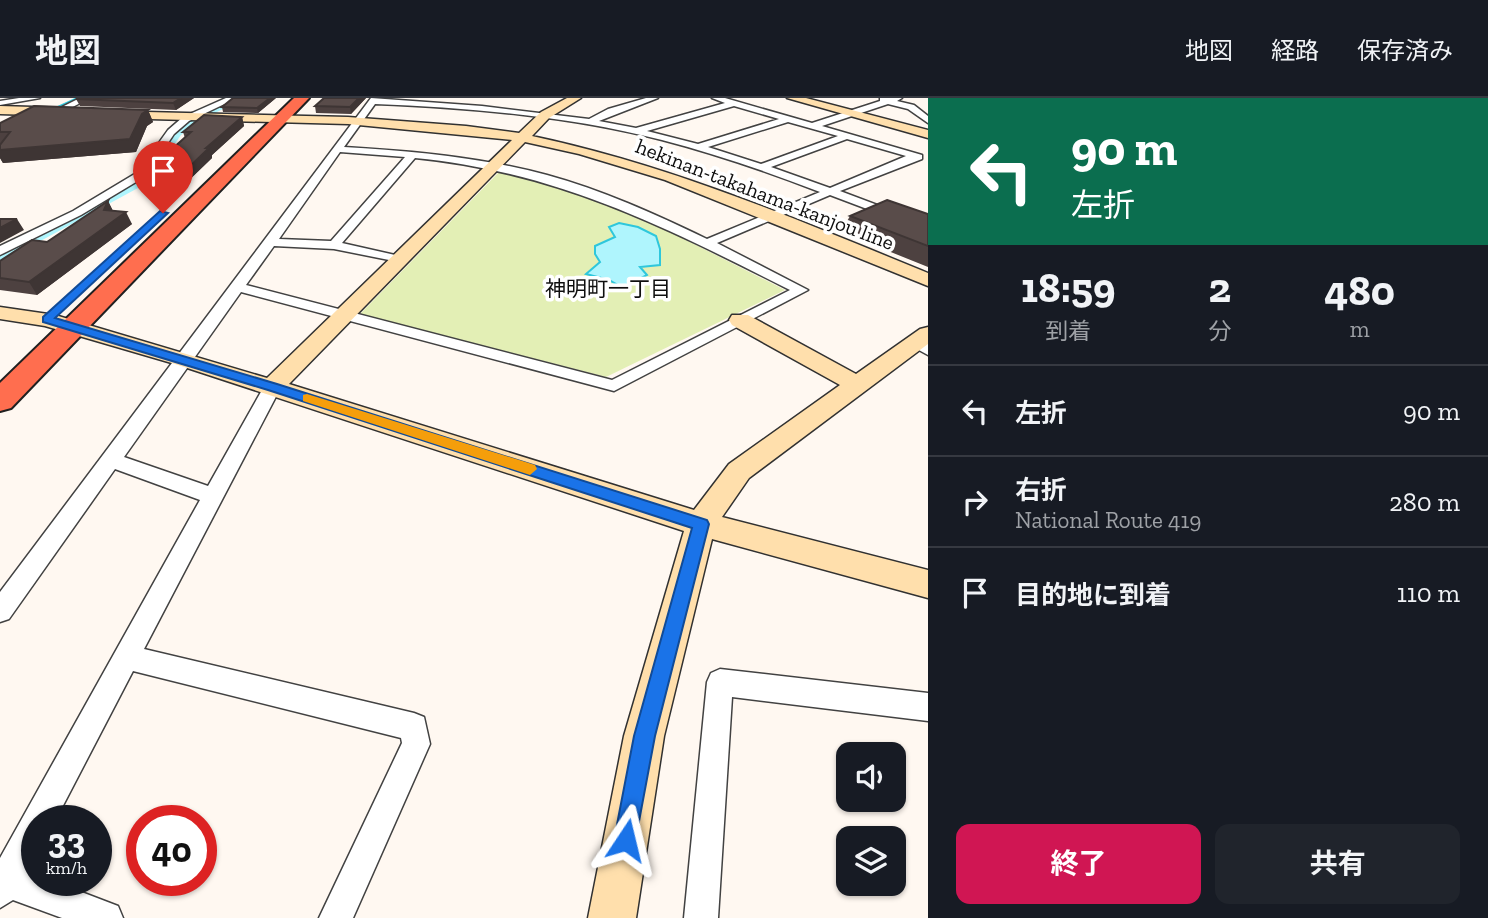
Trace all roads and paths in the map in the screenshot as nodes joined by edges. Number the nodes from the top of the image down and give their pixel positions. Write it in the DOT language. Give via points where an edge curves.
graph roads {
  1 [pos="36,98"];
  2 [pos="86,98"];
  3 [pos="233,98"];
  4 [pos="302,98"];
  5 [pos="498,98"];
  6 [pos="575,98"];
  7 [pos="620,98"];
  8 [pos="654,98"];
  9 [pos="716,98"];
  10 [pos="793,98"];
  11 [pos="876,98"];
  12 [pos="374,99"];
  13 [pos="893,100"];
  14 [pos="432,101"];
  15 [pos="0,103"];
  16 [pos="636,103"];
  17 [pos="734,103"];
  18 [pos="495,109"];
  19 [pos="0,110"];
  20 [pos="917,111"];
  21 [pos="51,112"];
  22 [pos="275,112"];
  23 [pos="928,112"];
  24 [pos="851,113"];
  25 [pos="545,114"];
  26 [pos="191,117"];
  27 [pos="787,119"];
  28 [pos="928,120"];
  29 [pos="591,122"];
  30 [pos="355,123"];
  31 [pos="813,126"];
  32 [pos="635,131"];
  33 [pos="928,134"];
  34 [pos="847,136"];
  35 [pos="522,138"];
  36 [pos="698,147"];
  37 [pos="336,149"];
  38 [pos="413,154"];
  39 [pos="915,156"];
  40 [pos="928,160"];
  41 [pos="494,166"];
  42 [pos="761,167"];
  43 [pos="831,192"];
  44 [pos="771,216"];
  45 [pos="925,225"];
  46 [pos="270,242"];
  47 [pos="705,244"];
  48 [pos="334,245"];
  49 [pos="0,251"];
  50 [pos="399,260"];
  51 [pos="928,280"];
  52 [pos="236,288"];
  53 [pos="0,313"];
  54 [pos="343,315"];
  55 [pos="47,320"];
  56 [pos="740,320"];
  57 [pos="73,328"];
  58 [pos="28,338"];
  59 [pos="923,343"];
  60 [pos="183,359"];
  61 [pos="856,384"];
  62 [pos="272,387"];
  63 [pos="0,401"];
  64 [pos="110,459"];
  65 [pos="212,496"];
  66 [pos="701,524"];
  67 [pos="924,578"];
  68 [pos="0,611"];
  69 [pos="127,657"];
  70 [pos="928,707"];
  71 [pos="46,805"];
  72 [pos="21,850"];
  73 [pos="2,883"];
  74 [pos="106,918"];
  75 [pos="336,918"];
  76 [pos="612,918"];
  77 [pos="701,918"];
  1 -- 15 [label="street"];
  2 -- 21 [label="street"];
  3 -- 26 [label="street"];
  4 -- 22 [label="highway"];
  5 -- 18 [label="street"];
  6 -- 25 [label="street"];
  7 -- 16 [label="street"];
  8 -- 16 [label="street"];
  9 -- 17 [label="street"];
  10 -- 24 [label="street"];
  11 -- 13 [label="street"];
  12 -- 14 [label="street"];
  12 -- 30 [label="street"];
  13 -- 20 [label="street"];
  13 -- 24 [label="street"];
  14 -- 18 [label="street"];
  16 -- 29 [label="street"];
  17 -- 27 [label="street"];
  17 -- 32 [label="street"];
  18 -- 25 [label="street"];
  19 -- 21 [label="street, hekinan-takahama-kanjou line"];
  20 -- 23 [label="street"];
  20 -- 28 [label="street"];
  21 -- 26 [label="street, hekinan-takahama-kanjou line"];
  22 -- 26 [label="street, hekinan-takahama-kanjou line"];
  22 -- 30 [label="street, hekinan-takahama-kanjou line"];
  22 -- 55 [label="highway"];
  22 -- 57 [label="highway" via="132,271"];
  24 -- 31 [label="street"];
  24 -- 33 [label="street"];
  25 -- 29 [label="street"];
  25 -- 35 [label="street"];
  26 -- 49 [label="street" via="171,132 142,174"];
  27 -- 31 [label="street"];
  27 -- 36 [label="street"];
  29 -- 32 [label="street"];
  30 -- 35 [label="street, hekinan-takahama-kanjou line"];
  30 -- 37 [label="street"];
  31 -- 34 [label="street"];
  32 -- 36 [label="street"];
  34 -- 39 [label="street"];
  34 -- 42 [label="street"];
  35 -- 41 [label="street"];
  35 -- 44 [label="street, hekinan-takahama-kanjou line" via="664,173"];
  36 -- 42 [label="street"];
  37 -- 38 [label="street"];
  37 -- 46 [label="street"];
  38 -- 41 [label="street"];
  38 -- 48 [label="street"];
  39 -- 40 [label="street"];
  39 -- 43 [label="street"];
  41 -- 47 [label="street" via="609,199"];
  41 -- 50 [label="street"];
  42 -- 43 [label="street"];
  43 -- 44 [label="street"];
  43 -- 45 [label="street"];
  44 -- 47 [label="street"];
  44 -- 51 [label="street, hekinan-takahama-kanjou line"];
  46 -- 48 [label="street"];
  46 -- 52 [label="street"];
  47 -- 56 [label="street" via="801,289"];
  48 -- 50 [label="street"];
  50 -- 54 [label="street"];
  52 -- 54 [label="street"];
  52 -- 60 [label="street"];
  53 -- 55 [label="street"];
  54 -- 56 [label="street" via="614,386"];
  54 -- 62 [label="street"];
  55 -- 57 [label="street"];
  55 -- 58 [label="highway"];
  56 -- 61 [label="street"];
  57 -- 60 [label="street"];
  57 -- 63 [label="highway"];
  59 -- 61 [label="street"];
  60 -- 62 [label="street"];
  60 -- 64 [label="street"];
  61 -- 66 [label="street" via="739,471"];
  62 -- 65 [label="street"];
  62 -- 66 [label="street"];
  64 -- 65 [label="street"];
  64 -- 68 [label="street"];
  65 -- 69 [label="street"];
  66 -- 67 [label="street"];
  66 -- 76 [label="street" via="644,736"];
  69 -- 71 [label="street"];
  69 -- 75 [label="street" via="414,727 416,744"];
  70 -- 77 [label="street" via="720,682"];
  72 -- 73 [label="street"];
  73 -- 74 [label="street"];
}
